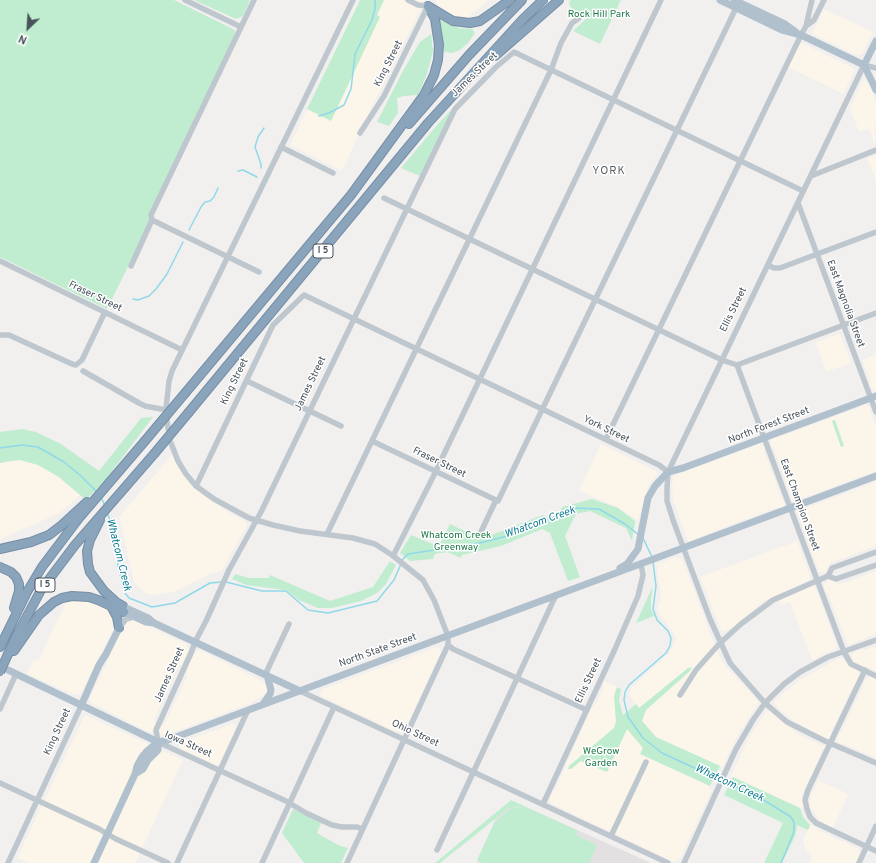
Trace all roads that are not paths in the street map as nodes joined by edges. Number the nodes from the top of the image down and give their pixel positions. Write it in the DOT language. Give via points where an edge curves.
graph roads {
  1 [pos="185,0"];
  2 [pos="254,0"];
  3 [pos="353,0"];
  4 [pos="408,0"];
  5 [pos="510,0"];
  6 [pos="522,0"];
  7 [pos="543,0"];
  8 [pos="560,0"];
  9 [pos="661,0"];
  10 [pos="720,0"];
  11 [pos="726,0"];
  12 [pos="812,0"];
  13 [pos="824,0"];
  14 [pos="737,2"];
  15 [pos="429,3"];
  16 [pos="579,18"];
  17 [pos="806,26"];
  18 [pos="241,27"];
  19 [pos="801,35"];
  20 [pos="876,41"];
  21 [pos="864,65"];
  22 [pos="876,68"];
  23 [pos="551,70"];
  24 [pos="876,90"];
  25 [pos="458,91"];
  26 [pos="614,100"];
  27 [pos="677,130"];
  28 [pos="360,133"];
  29 [pos="281,147"];
  30 [pos="876,150"];
  31 [pos="740,161"];
  32 [pos="373,166"];
  33 [pos="333,173"];
  34 [pos="811,176"];
  35 [pos="803,191"];
  36 [pos="384,198"];
  37 [pos="798,203"];
  38 [pos="407,209"];
  39 [pos="152,220"];
  40 [pos="876,232"];
  41 [pos="470,239"];
  42 [pos="817,254"];
  43 [pos="228,257"];
  44 [pos="0,261"];
  45 [pos="768,265"];
  46 [pos="131,266"];
  47 [pos="532,269"];
  48 [pos="259,272"];
  49 [pos="304,295"];
  50 [pos="596,299"];
  51 [pos="105,312"];
  52 [pos="876,313"];
  53 [pos="354,319"];
  54 [pos="844,326"];
  55 [pos="659,330"];
  56 [pos="0,335"];
  57 [pos="416,349"];
  58 [pos="182,350"];
  59 [pos="722,360"];
  60 [pos="737,365"];
  61 [pos="83,371"];
  62 [pos="480,379"];
  63 [pos="247,381"];
  64 [pos="873,397"];
  65 [pos="543,409"];
  66 [pos="310,411"];
  67 [pos="876,412"];
  68 [pos="167,420"];
  69 [pos="341,426"];
  70 [pos="168,429"];
  71 [pos="764,438"];
  72 [pos="606,440"];
  73 [pos="372,441"];
  74 [pos="171,443"];
  75 [pos="436,471"];
  76 [pos="668,472"];
  77 [pos="876,476"];
  78 [pos="196,486"];
  79 [pos="497,500"];
  80 [pos="790,508"];
  81 [pos="76,517"];
  82 [pos="255,520"];
  83 [pos="94,525"];
  84 [pos="327,534"];
  85 [pos="479,536"];
  86 [pos="684,548"];
  87 [pos="0,549"];
  88 [pos="876,552"];
  89 [pos="393,556"];
  90 [pos="641,564"];
  91 [pos="876,565"];
  92 [pos="0,567"];
  93 [pos="828,576"];
  94 [pos="604,577"];
  95 [pos="817,580"];
  96 [pos="556,596"];
  97 [pos="111,606"];
  98 [pos="125,610"];
  99 [pos="134,617"];
  100 [pos="154,623"];
  101 [pos="289,624"];
  102 [pos="119,628"];
  103 [pos="448,636"];
  104 [pos="876,640"];
  105 [pos="195,642"];
  106 [pos="720,642"];
  107 [pos="1,645"];
  108 [pos="448,645"];
  109 [pos="844,652"];
  110 [pos="9,654"];
  111 [pos="4,669"];
  112 [pos="865,670"];
  113 [pos="16,674"];
  114 [pos="266,675"];
  115 [pos="876,676"];
  116 [pos="517,678"];
  117 [pos="300,691"];
  118 [pos="680,695"];
  119 [pos="766,703"];
  120 [pos="262,705"];
  121 [pos="81,706"];
  122 [pos="334,707"];
  123 [pos="0,709"];
  124 [pos="248,710"];
  125 [pos="587,710"];
  126 [pos="404,740"];
  127 [pos="158,742"];
  128 [pos="830,743"];
  129 [pos="646,762"];
  130 [pos="876,763"];
  131 [pos="220,770"];
  132 [pos="474,772"];
  133 [pos="0,783"];
  134 [pos="38,801"];
  135 [pos="290,803"];
  136 [pos="543,804"];
  137 [pos="876,826"];
  138 [pos="362,829"];
  139 [pos="108,834"];
  140 [pos="611,836"];
  141 [pos="866,847"];
  142 [pos="437,850"];
  143 [pos="876,851"];
  144 [pos="8,863"];
  145 [pos="94,863"];
  146 [pos="168,863"];
  147 [pos="177,863"];
  148 [pos="262,863"];
  149 [pos="347,863"];
  150 [pos="668,863"];
  151 [pos="684,863"];
  152 [pos="859,863"];
  1 -- 18 [label="street"];
  2 -- 18 [label="street"];
  3 -- 29 [label="street"];
  4 -- 15 [label="street" via="418,5"];
  5 -- 15 [label="highway" via="480,21 470,23 453,21"];
  6 -- 32 [label="highway, I 5" via="469,55"];
  7 -- 25 [label="highway, I 5" via="522,19"];
  8 -- 25 [label="highway"];
  9 -- 26 [label="street"];
  10 -- 14 [label="main road"];
  11 -- 14 [label="main road"];
  12 -- 17 [label="street"];
  13 -- 17 [label="street" via="814,20"];
  14 -- 19 [label="main road" via="785,24"];
  14 -- 27 [label="street"];
  15 -- 28 [label="street, King Street" via="384,96"];
  15 -- 32 [label="highway" via="439,40 434,75 424,95"];
  16 -- 23 [label="street" via="572,23 561,43"];
  17 -- 19 [label="street"];
  18 -- 39 [label="street" via="151,215"];
  19 -- 21 [label="main road"];
  19 -- 31 [label="street"];
  20 -- 21 [label="main road, Ellis Street"];
  21 -- 22 [label="street"];
  21 -- 24 [label="main road"];
  21 -- 34 [label="street, Ellis Street"];
  23 -- 26 [label="street"];
  23 -- 38 [label="street, James Street" via="514,52 496,66 455,109"];
  23 -- 41 [label="street"];
  25 -- 83 [label="highway, I 5, bridge"];
  26 -- 27 [label="street"];
  26 -- 47 [label="street"];
  27 -- 31 [label="street"];
  27 -- 50 [label="street"];
  29 -- 33 [label="street"];
  29 -- 43 [label="street"];
  30 -- 34 [label="street"];
  31 -- 35 [label="street"];
  31 -- 55 [label="street"];
  32 -- 81 [label="highway, I 5, bridge" via="144,442"];
  34 -- 35 [label="street, Ellis Street"];
  35 -- 37 [label="street, Ellis Street"];
  36 -- 38 [label="street"];
  37 -- 42 [label="street, East Magnolia Street"];
  37 -- 45 [label="street, Ellis Street"];
  38 -- 41 [label="street"];
  38 -- 53 [label="street, James Street"];
  39 -- 43 [label="street"];
  39 -- 46 [label="street"];
  40 -- 42 [label="street"];
  41 -- 47 [label="street"];
  41 -- 57 [label="street"];
  42 -- 45 [label="street" via="778,268"];
  42 -- 54 [label="street, East Magnolia Street"];
  43 -- 48 [label="street"];
  43 -- 58 [label="street"];
  44 -- 51 [label="street, Fraser Street"];
  45 -- 59 [label="street, Ellis Street"];
  47 -- 50 [label="street"];
  47 -- 62 [label="street"];
  49 -- 53 [label="street, York Street"];
  49 -- 63 [label="street, King Street" via="273,325"];
  50 -- 55 [label="street"];
  50 -- 65 [label="street"];
  51 -- 56 [label="street" via="82,360 76,365 9,334"];
  51 -- 58 [label="street, Fraser Street"];
  52 -- 54 [label="street"];
  53 -- 57 [label="street, York Street"];
  53 -- 66 [label="street, James Street"];
  54 -- 60 [label="street"];
  54 -- 64 [label="street, East Magnolia Street"];
  55 -- 59 [label="street"];
  55 -- 72 [label="street"];
  57 -- 62 [label="street, York Street"];
  57 -- 73 [label="street"];
  58 -- 61 [label="street" via="169,381 166,408 145,406"];
  59 -- 60 [label="street"];
  59 -- 76 [label="street, Ellis Street"];
  60 -- 71 [label="street, East Champion Street"];
  62 -- 65 [label="street, York Street"];
  62 -- 75 [label="street"];
  63 -- 66 [label="street"];
  63 -- 78 [label="street, King Street"];
  64 -- 67 [label="street, East Magnolia Street"];
  64 -- 71 [label="main road, North Forest Street"];
  65 -- 72 [label="street, York Street"];
  65 -- 79 [label="street"];
  66 -- 69 [label="street"];
  66 -- 82 [label="street, James Street"];
  68 -- 70 [label="street"];
  71 -- 76 [label="main road, North Forest Street"];
  71 -- 80 [label="street, East Champion Street"];
  72 -- 76 [label="street, York Street" via="659,465"];
  73 -- 75 [label="street, Fraser Street"];
  73 -- 84 [label="street"];
  74 -- 78 [label="street" via="182,469"];
  75 -- 79 [label="street, Fraser Street"];
  75 -- 89 [label="street"];
  76 -- 86 [label="street" via="667,501"];
  76 -- 94 [label="main road, Ellis Street" via="650,493 636,553 627,564"];
  77 -- 80 [label="main road"];
  78 -- 82 [label="street" via="224,505"];
  79 -- 85 [label="street"];
  80 -- 86 [label="main road"];
  80 -- 95 [label="street, East Champion Street"];
  81 -- 87 [label="highway" via="49,534 30,542"];
  81 -- 107 [label="highway, I 5" via="27,592"];
  82 -- 84 [label="street" via="300,531"];
  82 -- 105 [label="street, James Street"];
  83 -- 98 [label="highway" via="87,551 90,572 104,591"];
  83 -- 110 [label="highway, I 5" via="75,545 42,590"];
  84 -- 89 [label="street" via="375,544"];
  86 -- 90 [label="main road"];
  86 -- 106 [label="street"];
  88 -- 93 [label="street" via="832,568"];
  89 -- 103 [label="street" via="423,580 432,594"];
  90 -- 94 [label="main road"];
  90 -- 125 [label="street, Ellis Street" via="643,575 638,596"];
  91 -- 93 [label="street" via="836,579"];
  92 -- 107 [label="highway" via="11,572 16,578 19,591"];
  93 -- 95 [label="street"];
  94 -- 96 [label="main road, North State Street"];
  95 -- 106 [label="street" via="774,600"];
  95 -- 109 [label="street, East Champion Street"];
  96 -- 103 [label="main road, North State Street"];
  96 -- 116 [label="street"];
  97 -- 98 [label="highway"];
  97 -- 102 [label="highway"];
  97 -- 110 [label="highway" via="82,596 62,598 39,615"];
  98 -- 99 [label="main road, Ohio Street"];
  98 -- 100 [label="main road, Ohio Street" via="148,618"];
  99 -- 100 [label="main road, Ohio Street"];
  99 -- 102 [label="street, King Street" via="126,619"];
  100 -- 105 [label="main road, Ohio Street"];
  101 -- 114 [label="street"];
  102 -- 121 [label="main road, King Street"];
  103 -- 108 [label="street"];
  103 -- 117 [label="main road, North State Street"];
  104 -- 109 [label="street"];
  105 -- 114 [label="main road, Ohio Street"];
  105 -- 127 [label="street, James Street" via="156,730"];
  106 -- 118 [label="street" via="696,670"];
  106 -- 119 [label="street" via="730,663"];
  108 -- 116 [label="street"];
  108 -- 126 [label="street"];
  109 -- 112 [label="street" via="851,664"];
  109 -- 119 [label="street" via="828,657 797,674"];
  110 -- 111 [label="highway, I 5, bridge"];
  111 -- 113 [label="main road, Iowa Street"];
  112 -- 115 [label="street"];
  112 -- 128 [label="street"];
  113 -- 121 [label="main road, Iowa Street"];
  113 -- 123 [label="street"];
  114 -- 117 [label="main road, Ohio Street"];
  114 -- 120 [label="main road" via="271,690"];
  116 -- 125 [label="street"];
  116 -- 132 [label="street"];
  117 -- 120 [label="main road, North State Street"];
  117 -- 122 [label="street, Ohio Street"];
  119 -- 128 [label="street" via="787,722"];
  119 -- 151 [label="street" via="741,739"];
  120 -- 124 [label="main road, North State Street"];
  121 -- 127 [label="main road, Iowa Street"];
  121 -- 134 [label="street, King Street"];
  122 -- 126 [label="street, Ohio Street"];
  122 -- 135 [label="street"];
  124 -- 127 [label="main road, North State Street"];
  124 -- 131 [label="street"];
  125 -- 136 [label="street, Ellis Street"];
  126 -- 132 [label="street, Ohio Street"];
  126 -- 138 [label="street"];
  127 -- 131 [label="street, Iowa Street"];
  127 -- 139 [label="main road, James Street" via="158,750 143,769 135,774"];
  128 -- 130 [label="street"];
  128 -- 141 [label="street" via="805,796 805,804 810,817 816,823"];
  129 -- 140 [label="street"];
  131 -- 135 [label="street, Iowa Street"];
  131 -- 147 [label="street"];
  132 -- 136 [label="street, Ohio Street"];
  132 -- 142 [label="street"];
  133 -- 134 [label="street"];
  134 -- 139 [label="street"];
  134 -- 144 [label="street, King Street"];
  135 -- 138 [label="street, Iowa Street" via="332,825"];
  135 -- 148 [label="street"];
  136 -- 140 [label="street, Ohio Street"];
  137 -- 141 [label="street"];
  138 -- 149 [label="street"];
  139 -- 145 [label="main road, James Street"];
  139 -- 146 [label="street"];
  140 -- 150 [label="street, Ohio Street"];
  141 -- 143 [label="street"];
  141 -- 152 [label="street"];
}
